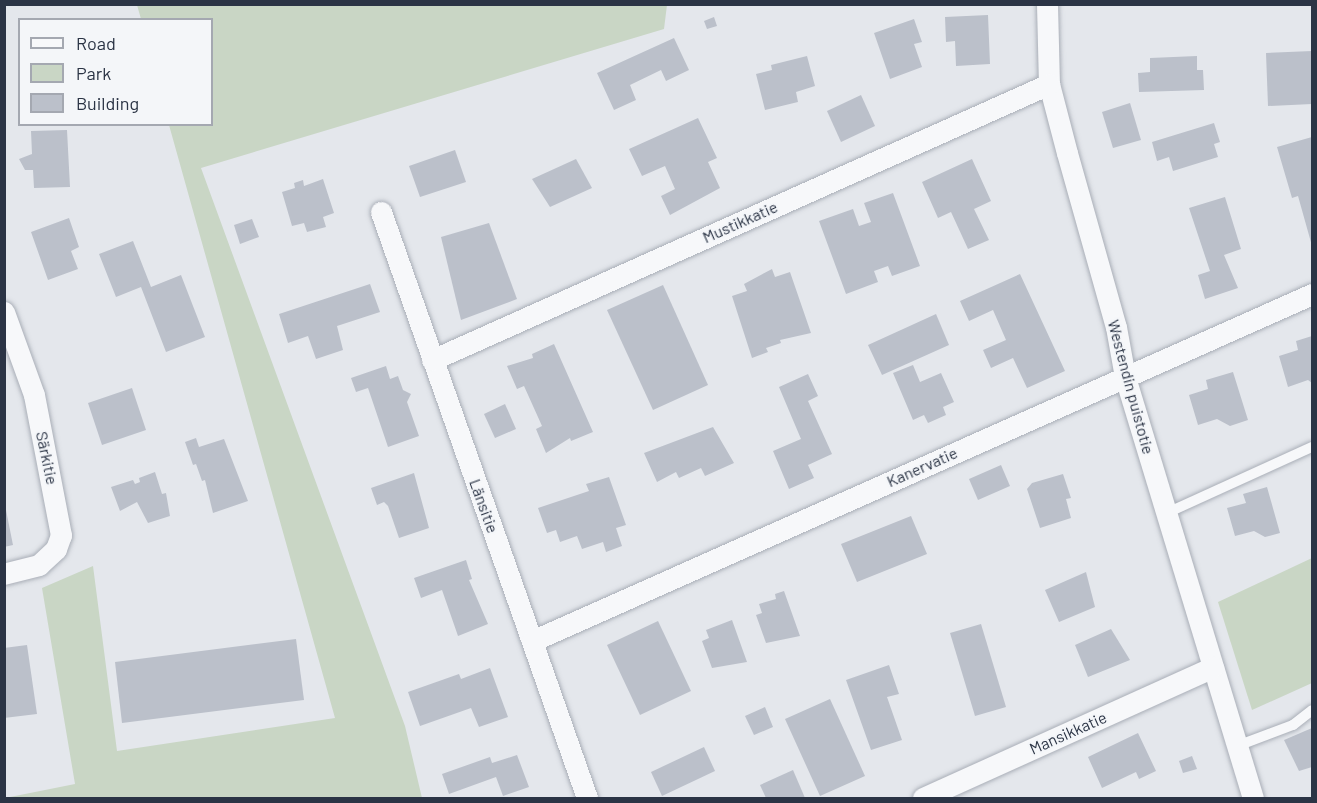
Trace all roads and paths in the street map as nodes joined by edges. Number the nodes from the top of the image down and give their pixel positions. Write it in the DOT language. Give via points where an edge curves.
graph roads {
  1 [pos="1047,4"];
  2 [pos="1049,84"];
  3 [pos="381,212"];
  4 [pos="1312,294"];
  5 [pos="4,312"];
  6 [pos="432,360"];
  7 [pos="1125,376"];
  8 [pos="1312,447"];
  9 [pos="1167,513"];
  10 [pos="4,574"];
  11 [pos="532,641"];
  12 [pos="1213,667"];
  13 [pos="1312,710"];
  14 [pos="1237,746"];
  15 [pos="587,798"];
  16 [pos="923,798"];
  17 [pos="1253,798"];
  1 -- 2 [label="street, Westendin puistotie"];
  2 -- 6 [label="street, Mustikkatie"];
  2 -- 7 [label="street, Westendin puistotie" via="1116,327"];
  3 -- 6 [label="street, Länsitie"];
  4 -- 7 [label="street, Kanervatie"];
  5 -- 10 [label="street, Särkitie" via="34,395 61,535 56,549 39,565"];
  6 -- 11 [label="street, Länsitie"];
  7 -- 9 [label="street, Westendin puistotie"];
  7 -- 11 [label="street, Kanervatie"];
  8 -- 9 [label="lane"];
  9 -- 12 [label="street, Westendin puistotie"];
  11 -- 15 [label="street, Länsitie"];
  12 -- 14 [label="street, Westendin puistotie"];
  12 -- 16 [label="street, Mansikkatie"];
  13 -- 14 [label="lane" via="1293,725"];
  14 -- 17 [label="street, Westendin puistotie"];
}
